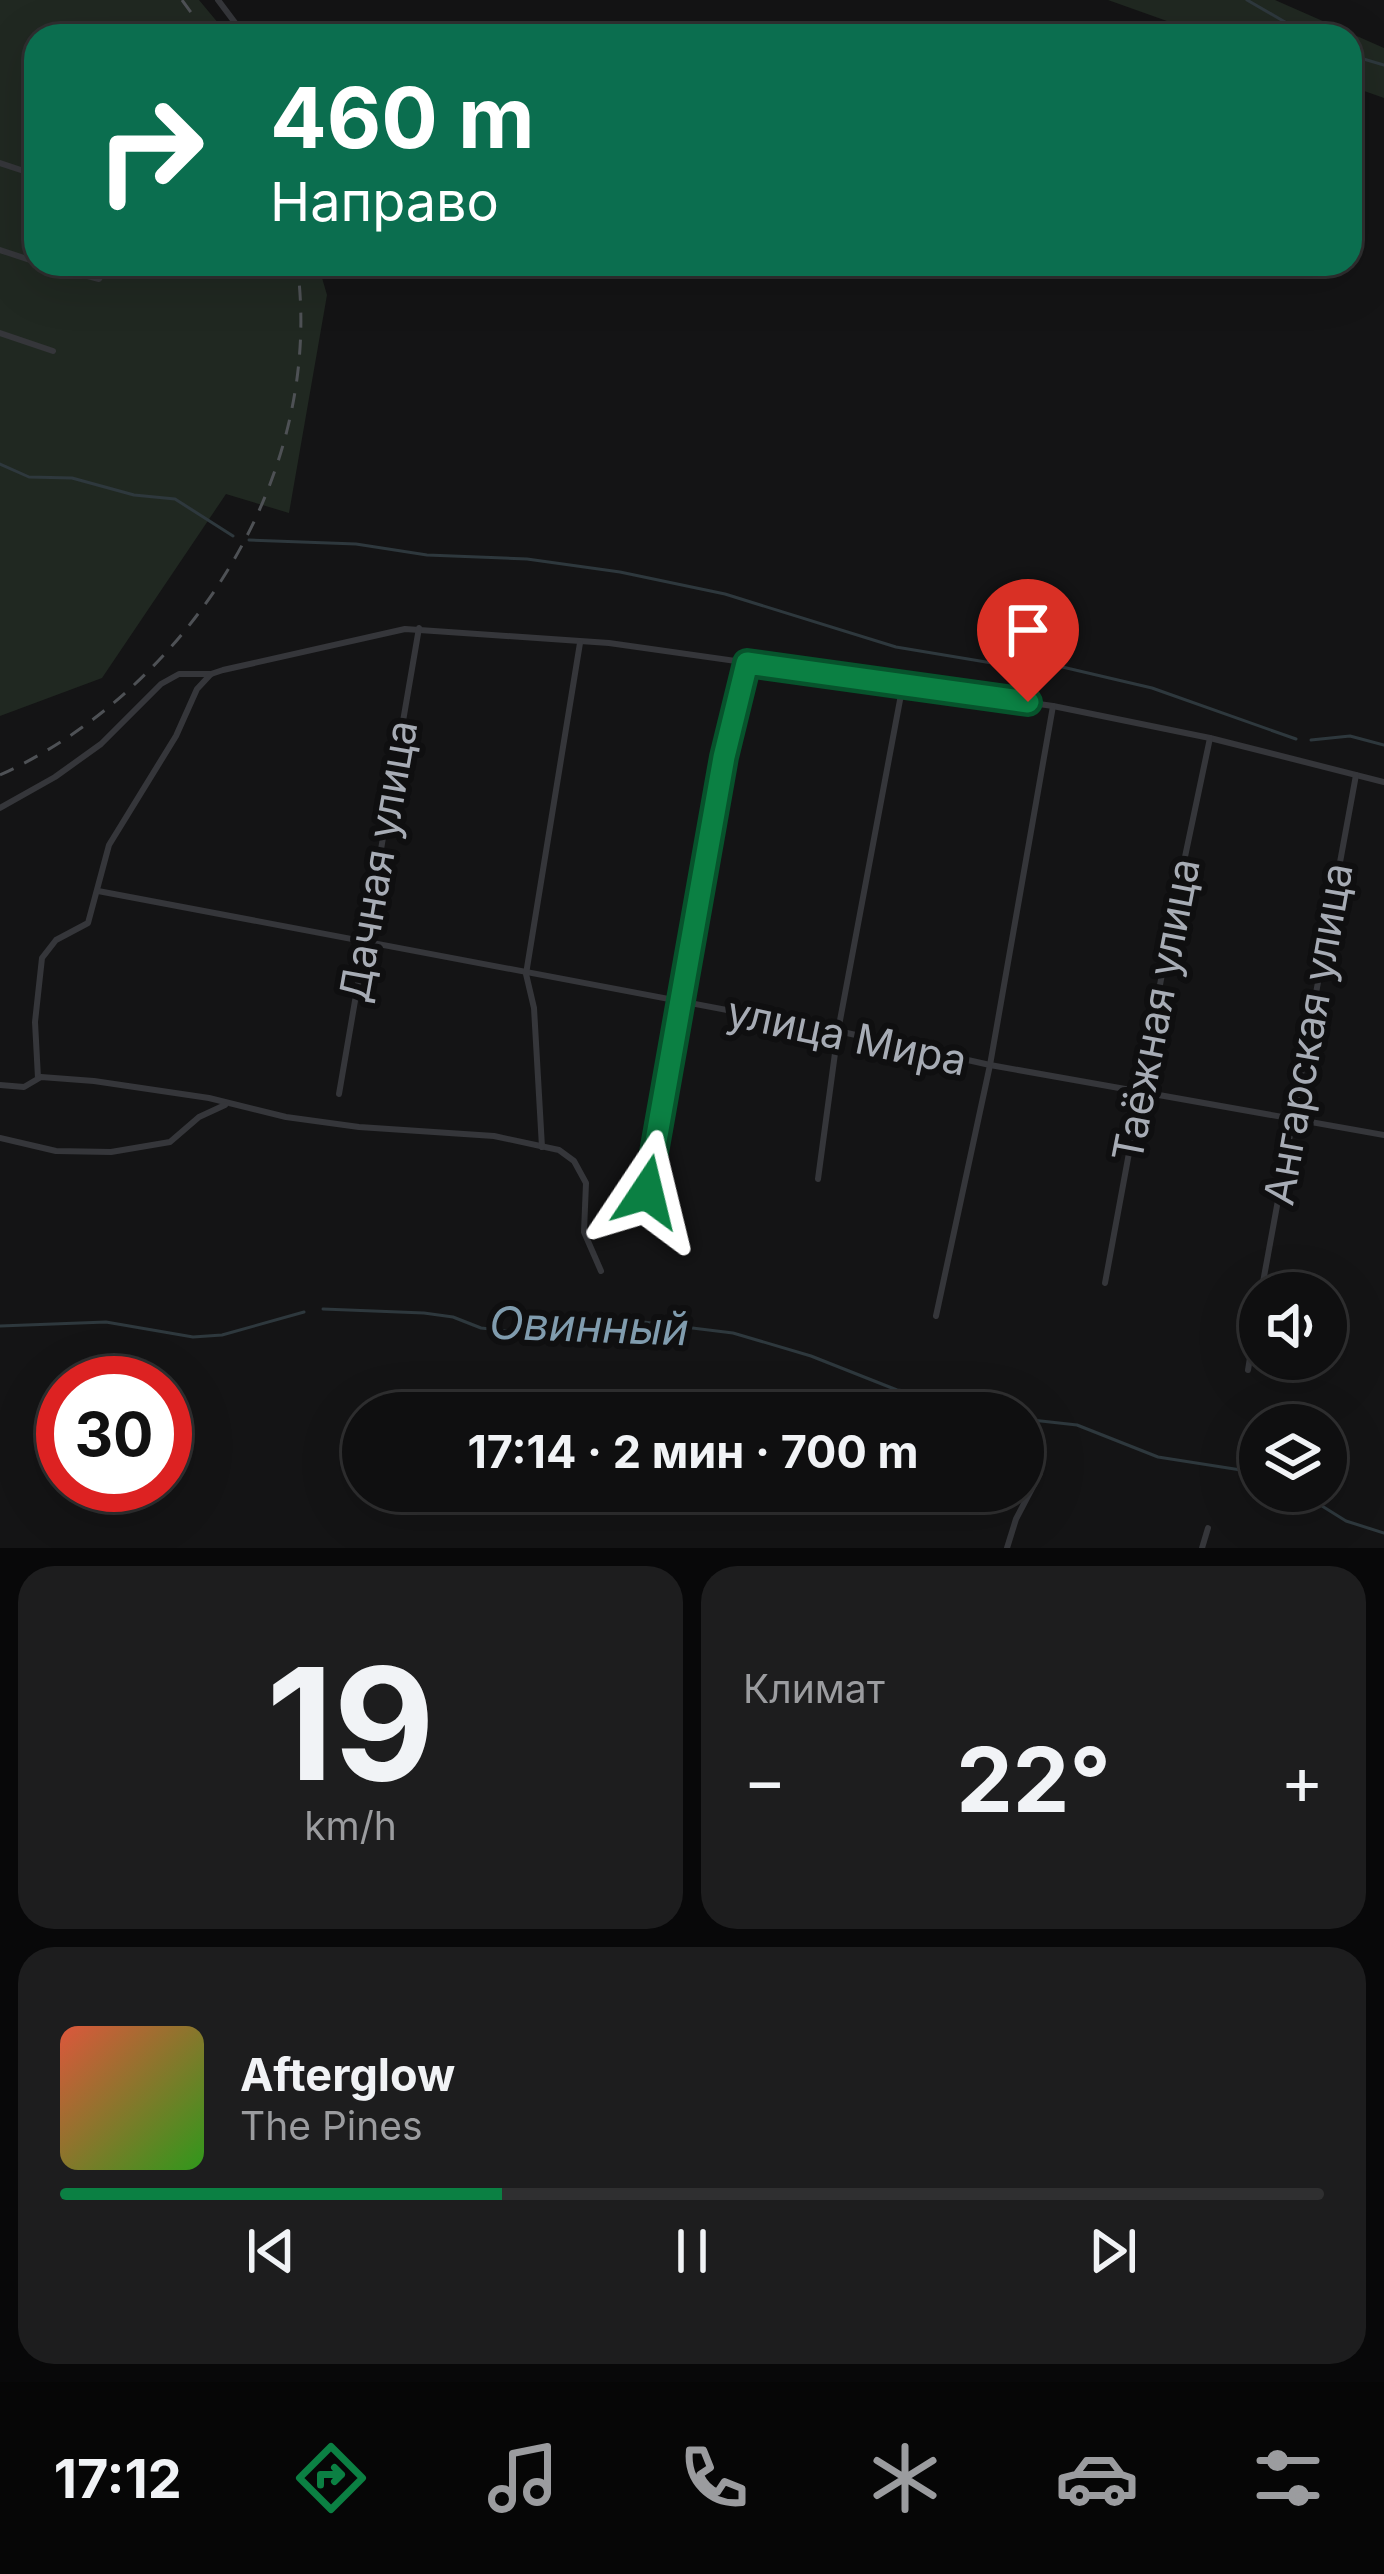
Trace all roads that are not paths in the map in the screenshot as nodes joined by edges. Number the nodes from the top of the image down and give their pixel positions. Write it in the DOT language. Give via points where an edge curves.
graph roads {
  1 [pos="0,333"];
  2 [pos="53,351"];
  3 [pos="418,628"];
  4 [pos="580,643"];
  5 [pos="747,663"];
  6 [pos="211,674"];
  7 [pos="903,684"];
  8 [pos="1053,706"];
  9 [pos="1210,738"];
  10 [pos="1356,775"];
  11 [pos="1384,782"];
  12 [pos="0,808"];
  13 [pos="98,891"];
  14 [pos="363,944"];
  15 [pos="526,974"];
  16 [pos="682,1002"];
  17 [pos="838,1031"];
  18 [pos="990,1065"];
  19 [pos="38,1078"];
  20 [pos="0,1085"];
  21 [pos="1141,1092"];
  22 [pos="338,1094"];
  23 [pos="225,1105"];
  24 [pos="1291,1116"];
  25 [pos="1384,1136"];
  26 [pos="0,1138"];
  27 [pos="542,1147"];
  28 [pos="818,1179"];
  29 [pos="647,1192"];
  30 [pos="601,1271"];
  31 [pos="1264,1272"];
  32 [pos="1105,1283"];
  33 [pos="936,1316"];
  34 [pos="1020,1512"];
  35 [pos="1208,1528"];
  36 [pos="1007,1548"];
  37 [pos="1202,1548"];
  1 -- 2 [label="street"];
  3 -- 4 [label="street"];
  3 -- 6 [label="street"];
  3 -- 14 [label="street, Дачная улица"];
  4 -- 5 [label="street"];
  4 -- 15 [label="street"];
  5 -- 7 [label="street"];
  5 -- 16 [label="street"];
  6 -- 12 [label="street" via="179,674 161,684 100,744"];
  6 -- 13 [label="street" via="109,845"];
  7 -- 8 [label="street"];
  7 -- 17 [label="street"];
  8 -- 9 [label="street"];
  8 -- 18 [label="street"];
  9 -- 10 [label="street"];
  9 -- 21 [label="street, Таёжная улица"];
  10 -- 11 [label="street"];
  10 -- 24 [label="street, Ангарская улица"];
  13 -- 14 [label="street, улица Мира"];
  13 -- 19 [label="street" via="88,923 56,940 39,968"];
  14 -- 15 [label="street, улица Мира"];
  14 -- 22 [label="street, Дачная улица"];
  15 -- 16 [label="street, улица Мира"];
  15 -- 27 [label="street"];
  16 -- 17 [label="street, улица Мира"];
  16 -- 29 [label="street"];
  17 -- 18 [label="street, улица Мира"];
  17 -- 28 [label="street"];
  18 -- 21 [label="street, улица Мира"];
  18 -- 33 [label="street"];
  19 -- 20 [label="street" via="24,1087"];
  19 -- 23 [label="street"];
  21 -- 24 [label="street, улица Мира"];
  21 -- 32 [label="street, Таёжная улица"];
  23 -- 26 [label="street" via="170,1142 112,1152"];
  23 -- 27 [label="street"];
  24 -- 25 [label="street, улица Мира"];
  24 -- 31 [label="street, Ангарская улица"];
  27 -- 30 [label="street" via="567,1154 582,1174 586,1241"];
  34 -- 36 [label="street"];
  35 -- 37 [label="street"];
}
